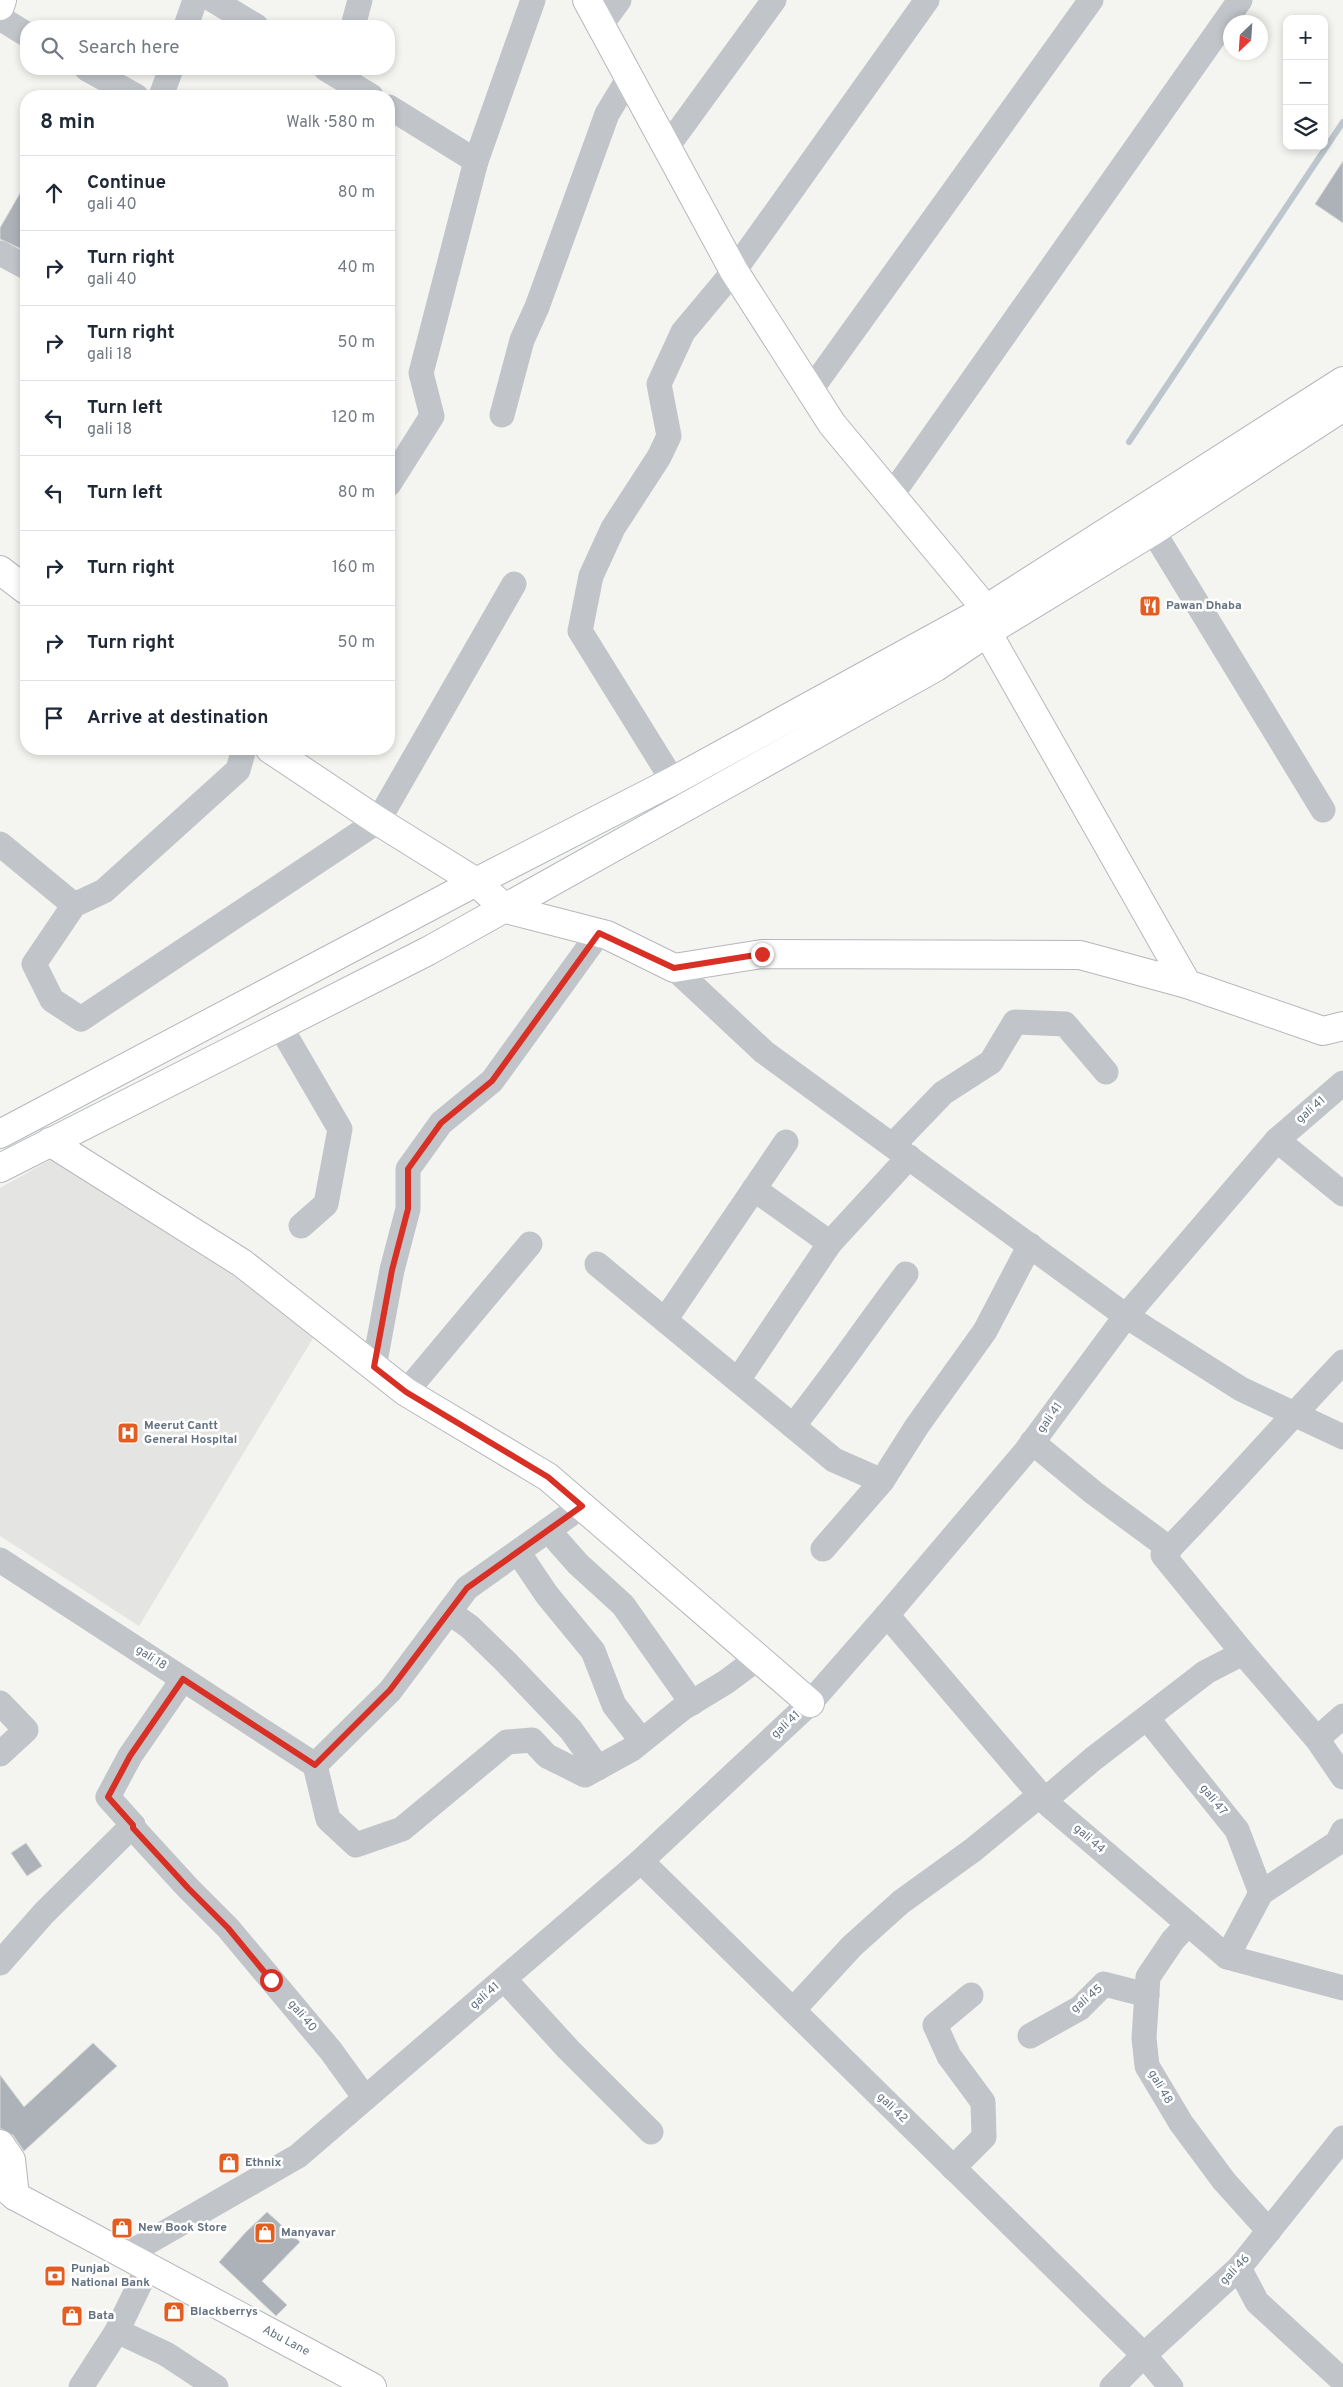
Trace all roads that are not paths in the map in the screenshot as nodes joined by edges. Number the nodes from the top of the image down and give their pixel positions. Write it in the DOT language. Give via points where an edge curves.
graph roads {
  1 [pos="2,0"];
  2 [pos="195,0"];
  3 [pos="213,0"];
  4 [pos="360,0"];
  5 [pos="533,0"];
  6 [pos="587,0"];
  7 [pos="618,0"];
  8 [pos="774,0"];
  9 [pos="927,0"];
  10 [pos="1091,0"];
  11 [pos="1240,0"];
  12 [pos="0,6"];
  13 [pos="0,18"];
  14 [pos="188,20"];
  15 [pos="246,20"];
  16 [pos="355,20"];
  17 [pos="600,26"];
  18 [pos="20,30"];
  19 [pos="98,75"];
  20 [pos="169,75"];
  21 [pos="630,76"];
  22 [pos="334,77"];
  23 [pos="125,90"];
  24 [pos="163,90"];
  25 [pos="359,90"];
  26 [pos="395,111"];
  27 [pos="667,147"];
  28 [pos="476,160"];
  29 [pos="0,252"];
  30 [pos="20,264"];
  31 [pos="734,271"];
  32 [pos="1343,381"];
  33 [pos="810,391"];
  34 [pos="1343,407"];
  35 [pos="502,415"];
  36 [pos="395,475"];
  37 [pos="891,496"];
  38 [pos="1153,531"];
  39 [pos="0,570"];
  40 [pos="514,584"];
  41 [pos="20,585"];
  42 [pos="986,621"];
  43 [pos="242,755"];
  44 [pos="279,755"];
  45 [pos="673,781"];
  46 [pos="1323,810"];
  47 [pos="378,821"];
  48 [pos="0,844"];
  49 [pos="476,882"];
  50 [pos="74,905"];
  51 [pos="506,909"];
  52 [pos="599,933"];
  53 [pos="674,968"];
  54 [pos="1187,984"];
  55 [pos="280,1026"];
  56 [pos="1343,1026"];
  57 [pos="1106,1072"];
  58 [pos="1343,1082"];
  59 [pos="0,1134"];
  60 [pos="1277,1140"];
  61 [pos="50,1142"];
  62 [pos="786,1142"];
  63 [pos="901,1151"];
  64 [pos="0,1168"];
  65 [pos="754,1189"];
  66 [pos="1343,1194"];
  67 [pos="301,1226"];
  68 [pos="830,1243"];
  69 [pos="530,1244"];
  70 [pos="1030,1245"];
  71 [pos="598,1264"];
  72 [pos="906,1274"];
  73 [pos="1126,1316"];
  74 [pos="665,1320"];
  75 [pos="1343,1362"];
  76 [pos="374,1367"];
  77 [pos="738,1380"];
  78 [pos="406,1392"];
  79 [pos="1294,1413"];
  80 [pos="793,1426"];
  81 [pos="1343,1437"];
  82 [pos="1032,1442"];
  83 [pos="882,1481"];
  84 [pos="582,1506"];
  85 [pos="548,1530"];
  86 [pos="823,1548"];
  87 [pos="1170,1549"];
  88 [pos="518,1552"];
  89 [pos="0,1560"];
  90 [pos="449,1612"];
  91 [pos="887,1615"];
  92 [pos="1243,1653"];
  93 [pos="758,1658"];
  94 [pos="183,1679"];
  95 [pos="0,1703"];
  96 [pos="692,1703"];
  97 [pos="810,1703"];
  98 [pos="1343,1716"];
  99 [pos="1148,1718"];
  100 [pos="1317,1739"];
  101 [pos="642,1741"];
  102 [pos="0,1754"];
  103 [pos="315,1765"];
  104 [pos="598,1768"];
  105 [pos="1343,1777"];
  106 [pos="1042,1798"];
  107 [pos="133,1825"];
  108 [pos="1343,1831"];
  109 [pos="641,1861"];
  110 [pos="1261,1893"];
  111 [pos="1188,1924"];
  112 [pos="1227,1957"];
  113 [pos="0,1963"];
  114 [pos="504,1979"];
  115 [pos="1343,1988"];
  116 [pos="971,1995"];
  117 [pos="1147,1995"];
  118 [pos="793,2010"];
  119 [pos="1030,2036"];
  120 [pos="365,2098"];
  121 [pos="651,2132"];
  122 [pos="1343,2138"];
  123 [pos="0,2144"];
  124 [pos="954,2168"];
  125 [pos="5,2194"];
  126 [pos="1269,2232"];
  127 [pos="124,2256"];
  128 [pos="148,2267"];
  129 [pos="1239,2268"];
  130 [pos="117,2331"];
  131 [pos="1144,2355"];
  132 [pos="1343,2381"];
  133 [pos="81,2387"];
  134 [pos="216,2387"];
  135 [pos="372,2387"];
  136 [pos="1112,2387"];
  137 [pos="1171,2387"];
  1 -- 12 [label="street"];
  2 -- 14 [label="street"];
  3 -- 15 [label="street"];
  4 -- 16 [label="street"];
  5 -- 28 [label="street"];
  6 -- 17 [label="street"];
  7 -- 17 [label="street"];
  8 -- 27 [label="street"];
  9 -- 31 [label="street"];
  10 -- 33 [label="street"];
  11 -- 37 [label="street"];
  13 -- 18 [label="street"];
  17 -- 21 [label="street"];
  19 -- 23 [label="street"];
  20 -- 24 [label="street"];
  21 -- 27 [label="street"];
  21 -- 35 [label="street" via="607,114 522,340"];
  22 -- 25 [label="street"];
  26 -- 28 [label="street"];
  27 -- 31 [label="street"];
  28 -- 36 [label="street" via="421,373 432,416"];
  29 -- 30 [label="street"];
  31 -- 33 [label="street"];
  31 -- 45 [label="street" via="683,332 670,356 659,384 669,436 660,457 613,528 591,576 580,631"];
  32 -- 42 [label="street"];
  33 -- 37 [label="street" via="832,424"];
  34 -- 38 [label="street"];
  37 -- 42 [label="street"];
  38 -- 42 [label="street"];
  38 -- 46 [label="street"];
  39 -- 41 [label="street"];
  40 -- 47 [label="street"];
  42 -- 45 [label="street"];
  42 -- 51 [label="street" via="928,671"];
  42 -- 54 [label="street"];
  43 -- 50 [label="street" via="238,770 104,891"];
  44 -- 47 [label="street"];
  45 -- 49 [label="street"];
  47 -- 49 [label="street"];
  47 -- 50 [label="street" via="81,1019 52,1000 34,964"];
  48 -- 50 [label="street"];
  49 -- 51 [label="street"];
  49 -- 59 [label="street"];
  51 -- 52 [label="street"];
  51 -- 55 [label="street"];
  52 -- 53 [label="street"];
  52 -- 76 [label="street" via="492,1081 441,1123 408,1169 408,1209 392,1270"];
  53 -- 54 [label="street" via="762,954 1080,955"];
  53 -- 63 [label="street" via="764,1052"];
  54 -- 56 [label="street" via="1322,1031"];
  55 -- 61 [label="street"];
  55 -- 67 [label="street" via="340,1129 326,1204"];
  57 -- 63 [label="street" via="1065,1024 1015,1022 991,1062 943,1093"];
  58 -- 60 [label="street, gali 41"];
  60 -- 66 [label="street"];
  60 -- 73 [label="street, gali 41"];
  61 -- 64 [label="street"];
  61 -- 76 [label="street" via="242,1263"];
  62 -- 65 [label="street"];
  63 -- 68 [label="street"];
  63 -- 70 [label="street"];
  65 -- 68 [label="street"];
  65 -- 74 [label="street"];
  68 -- 77 [label="street"];
  69 -- 78 [label="street"];
  70 -- 73 [label="street"];
  70 -- 83 [label="street" via="985,1331"];
  71 -- 74 [label="street"];
  72 -- 80 [label="street"];
  73 -- 79 [label="street" via="1242,1389"];
  73 -- 82 [label="street, gali 41"];
  74 -- 77 [label="street"];
  75 -- 79 [label="street"];
  76 -- 78 [label="street"];
  77 -- 80 [label="street"];
  78 -- 84 [label="street" via="548,1477"];
  79 -- 81 [label="street"];
  79 -- 87 [label="street"];
  80 -- 83 [label="street" via="834,1460"];
  82 -- 87 [label="street"];
  82 -- 91 [label="street, gali 41"];
  83 -- 86 [label="street"];
  84 -- 85 [label="street"];
  84 -- 93 [label="street"];
  85 -- 88 [label="street"];
  85 -- 96 [label="street" via="578,1564 623,1606"];
  87 -- 92 [label="street" via="1163,1555"];
  88 -- 90 [label="street" via="467,1588"];
  88 -- 101 [label="street" via="546,1595 593,1651 614,1704"];
  89 -- 94 [label="street, gali 18"];
  90 -- 103 [label="street" via="390,1690"];
  90 -- 104 [label="street" via="470,1627 571,1730"];
  91 -- 97 [label="street, gali 41"];
  91 -- 106 [label="street, gali 44"];
  92 -- 99 [label="street" via="1206,1672"];
  92 -- 100 [label="street"];
  93 -- 96 [label="street"];
  93 -- 97 [label="street"];
  94 -- 103 [label="street, gali 18"];
  94 -- 107 [label="street, gali 40" via="130,1756 108,1797"];
  95 -- 102 [label="street" via="26,1730"];
  96 -- 101 [label="street"];
  97 -- 109 [label="street, gali 41"];
  98 -- 100 [label="street"];
  99 -- 106 [label="street"];
  99 -- 110 [label="street, gali 47" via="1237,1830"];
  100 -- 105 [label="street"];
  101 -- 104 [label="street"];
  103 -- 104 [label="street" via="328,1819 356,1845 402,1829 508,1742 532,1740 547,1756 585,1775"];
  106 -- 111 [label="street, gali 44"];
  106 -- 118 [label="street" via="901,1902 852,1946"];
  107 -- 113 [label="street" via="44,1913"];
  107 -- 120 [label="street, gali 40" via="182,1882 228,1928"];
  108 -- 110 [label="street" via="1337,1843"];
  109 -- 114 [label="street, gali 41"];
  109 -- 118 [label="street, gali 42"];
  110 -- 112 [label="street"];
  111 -- 112 [label="street, gali 44"];
  111 -- 117 [label="street, gali 48" via="1148,1977"];
  112 -- 115 [label="street, gali 44"];
  114 -- 120 [label="street, gali 41"];
  114 -- 121 [label="street"];
  116 -- 124 [label="street" via="935,2025 949,2056 983,2102 984,2137"];
  117 -- 119 [label="street, gali 45" via="1104,1984 1080,2008"];
  117 -- 126 [label="street, gali 48" via="1144,2038 1147,2066 1186,2130 1224,2182"];
  118 -- 124 [label="street, gali 42"];
  120 -- 127 [label="street, gali 41" via="298,2156"];
  122 -- 126 [label="street, gali 46"];
  123 -- 125 [label="street, Abu Lane" via="11,2160"];
  124 -- 131 [label="street, gali 42"];
  125 -- 127 [label="street, Abu Lane"];
  126 -- 129 [label="street, gali 46"];
  127 -- 128 [label="street, Abu Lane"];
  128 -- 130 [label="street"];
  128 -- 135 [label="street, Abu Lane"];
  129 -- 131 [label="street, gali 46"];
  129 -- 132 [label="street" via="1257,2302"];
  130 -- 133 [label="street"];
  130 -- 134 [label="street" via="166,2354"];
  131 -- 136 [label="street, gali 46"];
  131 -- 137 [label="street, gali 42"];
}
